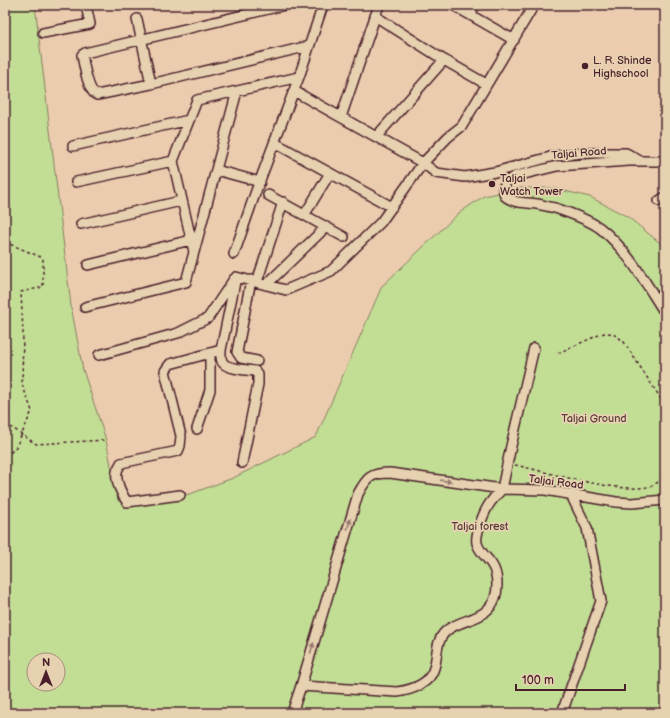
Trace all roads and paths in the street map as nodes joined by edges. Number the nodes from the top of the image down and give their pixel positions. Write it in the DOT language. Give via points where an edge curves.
graph roads {
  1 [pos="86,5"];
  2 [pos="285,5"];
  3 [pos="323,5"];
  4 [pos="379,5"];
  5 [pos="453,5"];
  6 [pos="475,5"];
  7 [pos="534,5"];
  8 [pos="470,15"];
  9 [pos="375,16"];
  10 [pos="137,18"];
  11 [pos="43,33"];
  12 [pos="142,38"];
  13 [pos="514,40"];
  14 [pos="309,46"];
  15 [pos="444,60"];
  16 [pos="299,77"];
  17 [pos="151,84"];
  18 [pos="486,84"];
  19 [pos="237,91"];
  20 [pos="294,91"];
  21 [pos="341,117"];
  22 [pos="189,120"];
  23 [pos="376,137"];
  24 [pos="275,143"];
  25 [pos="73,146"];
  26 [pos="173,161"];
  27 [pos="642,162"];
  28 [pos="665,162"];
  29 [pos="423,163"];
  30 [pos="216,170"];
  31 [pos="330,173"];
  32 [pos="76,182"];
  33 [pos="260,182"];
  34 [pos="268,194"];
  35 [pos="181,201"];
  36 [pos="283,202"];
  37 [pos="392,207"];
  38 [pos="305,214"];
  39 [pos="187,223"];
  40 [pos="202,223"];
  41 [pos="81,224"];
  42 [pos="326,227"];
  43 [pos="344,237"];
  44 [pos="191,240"];
  45 [pos="5,242"];
  46 [pos="194,253"];
  47 [pos="234,254"];
  48 [pos="88,264"];
  49 [pos="236,277"];
  50 [pos="254,281"];
  51 [pos="266,285"];
  52 [pos="85,307"];
  53 [pos="665,313"];
  54 [pos="534,348"];
  55 [pos="221,350"];
  56 [pos="558,353"];
  57 [pos="206,354"];
  58 [pos="100,355"];
  59 [pos="257,362"];
  60 [pos="665,409"];
  61 [pos="5,423"];
  62 [pos="197,429"];
  63 [pos="22,435"];
  64 [pos="106,440"];
  65 [pos="9,454"];
  66 [pos="242,463"];
  67 [pos="507,463"];
  68 [pos="665,476"];
  69 [pos="502,489"];
  70 [pos="180,495"];
  71 [pos="571,495"];
  72 [pos="665,500"];
  73 [pos="302,686"];
  74 [pos="292,713"];
  75 [pos="562,713"];
  1 -- 11 [label="street" via="90,24"];
  2 -- 12 [label="street"];
  3 -- 14 [label="street"];
  4 -- 9 [label="street"];
  5 -- 8 [label="street"];
  6 -- 8 [label="street"];
  7 -- 13 [label="street"];
  8 -- 13 [label="street"];
  9 -- 15 [label="street"];
  9 -- 21 [label="street"];
  10 -- 12 [label="street"];
  12 -- 17 [label="street"];
  12 -- 17 [label="street" via="85,53 82,56 83,63 90,88 97,95"];
  13 -- 18 [label="street"];
  14 -- 16 [label="street"];
  14 -- 17 [label="street"];
  15 -- 18 [label="street"];
  15 -- 23 [label="street"];
  16 -- 19 [label="street"];
  16 -- 20 [label="street"];
  18 -- 29 [label="street" via="462,126 448,136"];
  19 -- 22 [label="street" via="197,100"];
  19 -- 30 [label="street"];
  20 -- 21 [label="street"];
  20 -- 24 [label="street"];
  21 -- 23 [label="street"];
  22 -- 25 [label="street"];
  22 -- 26 [label="street"];
  23 -- 29 [label="street"];
  24 -- 31 [label="street"];
  24 -- 33 [label="street"];
  26 -- 32 [label="street"];
  26 -- 35 [label="street"];
  27 -- 28 [label="street"];
  27 -- 29 [label="street" via="626,153 582,153 554,156 495,172 465,177 436,173"];
  27 -- 53 [label="street, Taljai Road" via="558,166 516,176 507,181 503,188 504,196 509,200 555,208 582,218 599,228 625,253"];
  29 -- 37 [label="street"];
  30 -- 33 [label="street"];
  30 -- 40 [label="street"];
  31 -- 37 [label="street"];
  31 -- 38 [label="street"];
  33 -- 47 [label="street"];
  34 -- 36 [label="street"];
  35 -- 39 [label="street"];
  35 -- 41 [label="street"];
  36 -- 38 [label="street"];
  36 -- 50 [label="street"];
  37 -- 51 [label="street" via="381,222 331,271 286,290"];
  38 -- 42 [label="street"];
  39 -- 40 [label="street"];
  39 -- 44 [label="street"];
  40 -- 46 [label="street"];
  42 -- 43 [label="street"];
  42 -- 51 [label="street"];
  44 -- 46 [label="street"];
  44 -- 48 [label="street"];
  45 -- 63 [label="path" via="43,258 43,287 21,292 22,384 32,411"];
  46 -- 52 [label="street" via="186,282"];
  49 -- 50 [label="street"];
  49 -- 55 [label="street"];
  49 -- 58 [label="street" via="208,318 178,333"];
  50 -- 51 [label="street"];
  50 -- 59 [label="street" via="237,352 241,358"];
  54 -- 67 [label="street"];
  55 -- 57 [label="street"];
  55 -- 66 [label="street" via="223,363 255,371 258,375"];
  56 -- 60 [label="path" via="600,334 607,332 615,335 624,342"];
  57 -- 62 [label="street" via="210,390"];
  57 -- 70 [label="street" via="170,364 165,371 180,436 178,451 121,463 116,472 127,502"];
  61 -- 63 [label="path"];
  63 -- 64 [label="path" via="36,444"];
  63 -- 65 [label="path"];
  67 -- 68 [label="path" via="582,481 631,489 654,485"];
  67 -- 69 [label="street"];
  69 -- 71 [label="street, Taljai Road" via="545,490"];
  73 -- 69 [label="street, Taljai Road, one-way" via="356,501 365,481 379,473 390,473"];
  69 -- 73 [label="street" via="487,508 477,535 477,544 493,566 496,576 495,599 482,614 456,625 440,638 434,670 429,677 409,690 397,692"];
  71 -- 72 [label="street, Taljai Road" via="632,503"];
  71 -- 75 [label="street" via="587,528 601,600"];
  73 -- 74 [label="street"];
}
